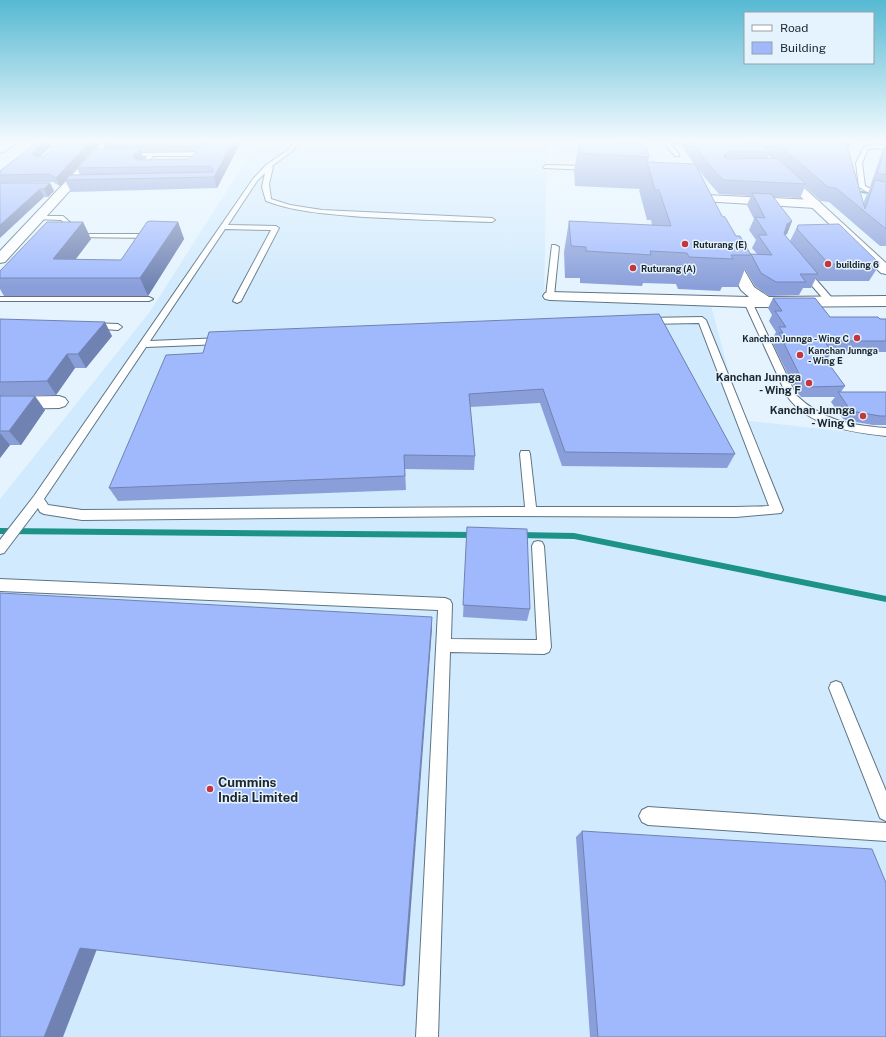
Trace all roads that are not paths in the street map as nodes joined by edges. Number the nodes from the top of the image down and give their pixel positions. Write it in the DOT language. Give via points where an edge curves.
graph roads {
  1 [pos="67,190"];
  2 [pos="248,190"];
  3 [pos="265,190"];
  4 [pos="799,190"];
  5 [pos="868,190"];
  6 [pos="886,194"];
  7 [pos="702,197"];
  8 [pos="815,204"];
  9 [pos="37,218"];
  10 [pos="492,220"];
  11 [pos="70,225"];
  12 [pos="224,227"];
  13 [pos="7,236"];
  14 [pos="25,236"];
  15 [pos="68,236"];
  16 [pos="152,236"];
  17 [pos="723,244"];
  18 [pos="555,247"];
  19 [pos="0,259"];
  20 [pos="797,263"];
  21 [pos="886,270"];
  22 [pos="550,296"];
  23 [pos="0,299"];
  24 [pos="150,299"];
  25 [pos="237,301"];
  26 [pos="764,301"];
  27 [pos="830,301"];
  28 [pos="886,301"];
  29 [pos="748,302"];
  30 [pos="635,322"];
  31 [pos="79,326"];
  32 [pos="118,327"];
  33 [pos="231,340"];
  34 [pos="143,344"];
  35 [pos="59,402"];
  36 [pos="0,403"];
  37 [pos="886,432"];
  38 [pos="525,454"];
  39 [pos="38,499"];
  40 [pos="531,511"];
  41 [pos="538,546"];
  42 [pos="1,548"];
  43 [pos="0,585"];
  44 [pos="444,645"];
  45 [pos="836,688"];
  46 [pos="886,812"];
  47 [pos="648,816"];
  48 [pos="886,832"];
  49 [pos="427,1037"];
  1 -- 9 [label="street"];
  2 -- 12 [label="lane"];
  3 -- 10 [label="lane" via="268,200 306,210 406,218"];
  4 -- 8 [label="street"];
  5 -- 6 [label="lane"];
  7 -- 8 [label="street"];
  8 -- 21 [label="street" via="842,234"];
  9 -- 11 [label="lane" via="63,218"];
  9 -- 14 [label="street"];
  12 -- 25 [label="lane" via="276,228"];
  12 -- 34 [label="lane"];
  13 -- 14 [label="street"];
  14 -- 19 [label="street"];
  15 -- 16 [label="lane"];
  17 -- 26 [label="street" via="748,290"];
  18 -- 22 [label="lane"];
  20 -- 27 [label="lane"];
  22 -- 29 [label="street"];
  23 -- 24 [label="lane"];
  26 -- 27 [label="street"];
  26 -- 29 [label="street"];
  27 -- 28 [label="street"];
  29 -- 37 [label="lane" via="792,396 802,407 840,426"];
  30 -- 40 [label="lane" via="702,320 777,510"];
  31 -- 32 [label="lane"];
  33 -- 34 [label="lane"];
  34 -- 39 [label="lane"];
  35 -- 36 [label="street"];
  38 -- 40 [label="lane"];
  39 -- 40 [label="lane" via="44,509 82,515"];
  39 -- 42 [label="lane"];
  41 -- 44 [label="lane" via="544,647"];
  43 -- 44 [label="lane" via="445,604"];
  44 -- 49 [label="lane"];
  45 -- 46 [label="lane"];
  47 -- 48 [label="lane"];
}
